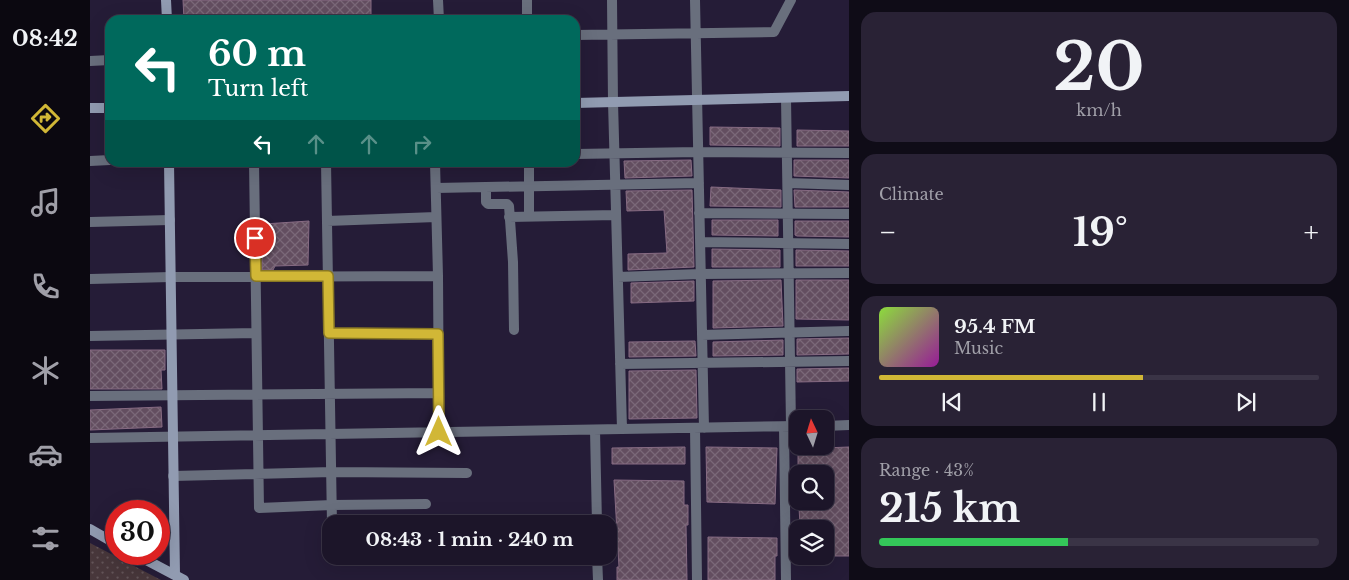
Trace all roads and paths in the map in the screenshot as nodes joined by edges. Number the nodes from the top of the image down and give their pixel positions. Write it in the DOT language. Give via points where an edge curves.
graph roads {
  1 [pos="166,0"];
  2 [pos="438,0"];
  3 [pos="527,0"];
  4 [pos="612,0"];
  5 [pos="696,0"];
  6 [pos="791,0"];
  7 [pos="167,15"];
  8 [pos="439,15"];
  9 [pos="527,15"];
  10 [pos="696,33"];
  11 [pos="612,34"];
  12 [pos="580,35"];
  13 [pos="105,60"];
  14 [pos="90,61"];
  15 [pos="849,96"];
  16 [pos="786,98"];
  17 [pos="697,101"];
  18 [pos="580,102"];
  19 [pos="614,102"];
  20 [pos="90,108"];
  21 [pos="105,108"];
  22 [pos="698,152"];
  23 [pos="615,153"];
  24 [pos="788,153"];
  25 [pos="849,153"];
  26 [pos="580,154"];
  27 [pos="105,160"];
  28 [pos="90,161"];
  29 [pos="169,167"];
  30 [pos="254,167"];
  31 [pos="326,167"];
  32 [pos="435,167"];
  33 [pos="530,167"];
  34 [pos="699,182"];
  35 [pos="788,183"];
  36 [pos="616,184"];
  37 [pos="849,185"];
  38 [pos="530,186"];
  39 [pos="486,187"];
  40 [pos="436,188"];
  41 [pos="699,213"];
  42 [pos="616,214"];
  43 [pos="788,214"];
  44 [pos="849,214"];
  45 [pos="529,216"];
  46 [pos="436,217"];
  47 [pos="509,217"];
  48 [pos="170,220"];
  49 [pos="327,221"];
  50 [pos="90,222"];
  51 [pos="700,242"];
  52 [pos="789,243"];
  53 [pos="849,244"];
  54 [pos="789,273"];
  55 [pos="849,273"];
  56 [pos="700,274"];
  57 [pos="256,276"];
  58 [pos="328,276"];
  59 [pos="438,276"];
  60 [pos="171,277"];
  61 [pos="618,277"];
  62 [pos="90,279"];
  63 [pos="514,330"];
  64 [pos="849,331"];
  65 [pos="790,332"];
  66 [pos="256,333"];
  67 [pos="329,333"];
  68 [pos="171,334"];
  69 [pos="438,334"];
  70 [pos="702,334"];
  71 [pos="90,336"];
  72 [pos="849,361"];
  73 [pos="790,363"];
  74 [pos="620,364"];
  75 [pos="702,364"];
  76 [pos="439,393"];
  77 [pos="257,394"];
  78 [pos="330,394"];
  79 [pos="172,395"];
  80 [pos="90,396"];
  81 [pos="791,410"];
  82 [pos="834,426"];
  83 [pos="849,426"];
  84 [pos="789,427"];
  85 [pos="700,428"];
  86 [pos="622,429"];
  87 [pos="596,430"];
  88 [pos="439,432"];
  89 [pos="331,434"];
  90 [pos="258,436"];
  91 [pos="173,437"];
  92 [pos="90,438"];
  93 [pos="790,455"];
  94 [pos="332,472"];
  95 [pos="467,473"];
  96 [pos="259,474"];
  97 [pos="174,476"];
  98 [pos="426,504"];
  99 [pos="332,505"];
  100 [pos="332,515"];
  101 [pos="597,515"];
  102 [pos="90,529"];
  103 [pos="105,538"];
  104 [pos="155,565"];
  105 [pos="597,565"];
  106 [pos="179,578"];
  107 [pos="598,580"];
  108 [pos="697,580"];
  109 [pos="786,580"];
  1 -- 7 [label="street"];
  2 -- 8 [label="street"];
  3 -- 9 [label="street"];
  4 -- 11 [label="street"];
  5 -- 10 [label="street"];
  6 -- 10 [label="street" via="774,32"];
  10 -- 11 [label="street"];
  10 -- 17 [label="street"];
  11 -- 12 [label="street"];
  11 -- 19 [label="street"];
  13 -- 14 [label="street"];
  15 -- 16 [label="street"];
  16 -- 17 [label="street"];
  16 -- 24 [label="street"];
  17 -- 19 [label="street"];
  17 -- 22 [label="street"];
  18 -- 19 [label="street"];
  19 -- 23 [label="street"];
  20 -- 21 [label="street"];
  22 -- 23 [label="street"];
  22 -- 24 [label="street"];
  22 -- 34 [label="street"];
  23 -- 26 [label="street"];
  23 -- 36 [label="street"];
  24 -- 25 [label="street"];
  24 -- 35 [label="street"];
  27 -- 28 [label="street"];
  29 -- 48 [label="street"];
  30 -- 57 [label="street"];
  31 -- 49 [label="street"];
  32 -- 40 [label="street"];
  33 -- 38 [label="street"];
  34 -- 36 [label="street"];
  34 -- 41 [label="street"];
  35 -- 37 [label="street"];
  35 -- 43 [label="street"];
  36 -- 38 [label="street"];
  36 -- 42 [label="street"];
  38 -- 39 [label="street"];
  38 -- 45 [label="street"];
  39 -- 40 [label="street"];
  39 -- 47 [label="street" via="486,202 507,204"];
  40 -- 46 [label="street"];
  41 -- 43 [label="street"];
  41 -- 51 [label="street"];
  42 -- 45 [label="street"];
  42 -- 61 [label="street"];
  43 -- 44 [label="street"];
  43 -- 52 [label="street"];
  45 -- 47 [label="street"];
  46 -- 49 [label="street"];
  46 -- 59 [label="street"];
  47 -- 63 [label="street"];
  48 -- 50 [label="street"];
  48 -- 60 [label="street"];
  49 -- 58 [label="street"];
  51 -- 52 [label="street"];
  51 -- 56 [label="street"];
  52 -- 53 [label="street"];
  52 -- 54 [label="street"];
  54 -- 55 [label="street"];
  54 -- 56 [label="street"];
  54 -- 65 [label="street"];
  56 -- 61 [label="street"];
  56 -- 70 [label="street"];
  57 -- 58 [label="street"];
  57 -- 60 [label="street"];
  57 -- 66 [label="street"];
  58 -- 59 [label="street"];
  58 -- 67 [label="street"];
  59 -- 69 [label="street"];
  60 -- 62 [label="street"];
  60 -- 68 [label="street"];
  61 -- 74 [label="street"];
  64 -- 65 [label="street"];
  65 -- 70 [label="street"];
  65 -- 73 [label="street"];
  66 -- 68 [label="street"];
  66 -- 77 [label="street"];
  67 -- 69 [label="street"];
  67 -- 78 [label="street"];
  68 -- 71 [label="street"];
  68 -- 79 [label="street"];
  69 -- 76 [label="street"];
  70 -- 75 [label="street"];
  72 -- 73 [label="street"];
  73 -- 75 [label="street"];
  73 -- 81 [label="street"];
  74 -- 75 [label="street"];
  74 -- 86 [label="street"];
  75 -- 85 [label="street"];
  76 -- 78 [label="street"];
  76 -- 88 [label="street"];
  77 -- 78 [label="street"];
  77 -- 79 [label="street"];
  77 -- 90 [label="street"];
  78 -- 89 [label="street"];
  79 -- 80 [label="street"];
  79 -- 91 [label="street"];
  82 -- 83 [label="street"];
  84 -- 85 [label="street"];
  85 -- 86 [label="street"];
  85 -- 108 [label="street"];
  86 -- 87 [label="street"];
  87 -- 88 [label="street"];
  87 -- 101 [label="street"];
  88 -- 89 [label="street"];
  89 -- 90 [label="street"];
  89 -- 94 [label="street"];
  90 -- 91 [label="street"];
  90 -- 96 [label="street"];
  91 -- 92 [label="street"];
  91 -- 97 [label="street"];
  93 -- 109 [label="street"];
  94 -- 95 [label="street"];
  94 -- 96 [label="street"];
  94 -- 99 [label="street"];
  96 -- 97 [label="street"];
  96 -- 99 [label="street" via="259,508"];
  97 -- 106 [label="street"];
  98 -- 99 [label="street"];
  99 -- 100 [label="street"];
  102 -- 103 [label="street"];
  104 -- 106 [label="street"];
  105 -- 107 [label="street"];
}
